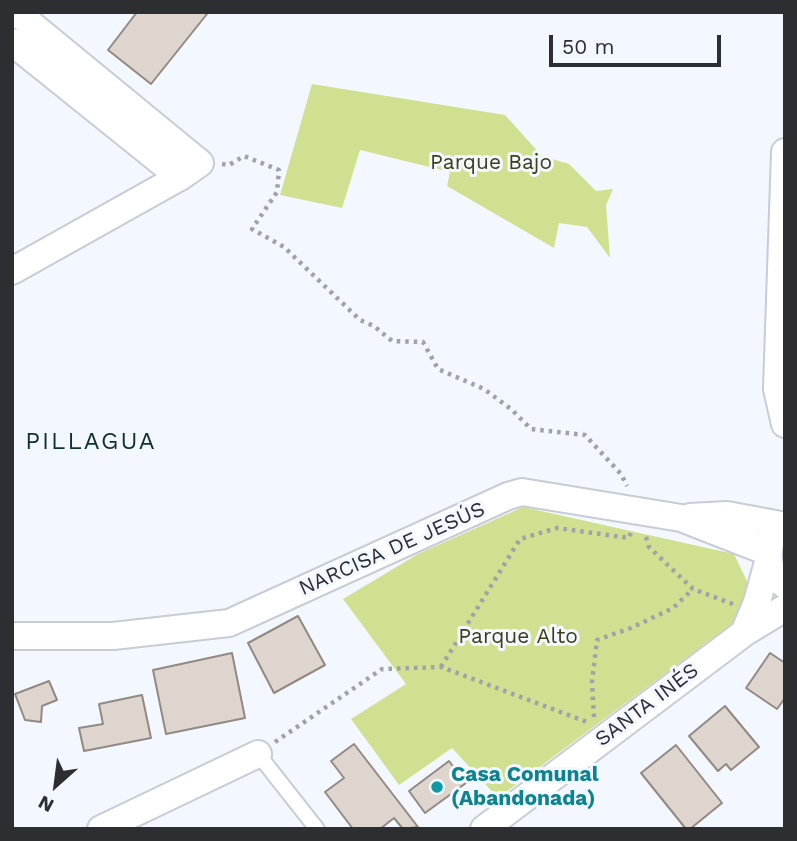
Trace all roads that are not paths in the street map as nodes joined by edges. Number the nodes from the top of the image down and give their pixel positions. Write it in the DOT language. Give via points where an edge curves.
graph roads {
  1 [pos="16,12"];
  2 [pos="12,42"];
  3 [pos="785,152"];
  4 [pos="190,170"];
  5 [pos="12,271"];
  6 [pos="785,424"];
  7 [pos="681,518"];
  8 [pos="783,524"];
  9 [pos="768,557"];
  10 [pos="785,585"];
  11 [pos="785,608"];
  12 [pos="744,620"];
  13 [pos="12,636"];
  14 [pos="258,754"];
  15 [pos="101,829"];
  16 [pos="317,829"];
  17 [pos="484,829"];
  1 -- 4 [label="street"];
  2 -- 4 [label="street"];
  3 -- 6 [label="street" via="778,389"];
  4 -- 5 [label="street"];
  7 -- 8 [label="street" via="727,515"];
  7 -- 9 [label="street, NARCISA DE JESÚS"];
  7 -- 13 [label="street, NARCISA DE JESÚS" via="522,492 229,623 113,636"];
  8 -- 9 [label="street" via="771,537"];
  9 -- 10 [label="street" via="773,573"];
  9 -- 12 [label="street" via="757,602"];
  11 -- 12 [label="street, SANTA INÉS"];
  12 -- 17 [label="street, SANTA INÉS"];
  14 -- 15 [label="street"];
  14 -- 16 [label="lane"];
}
